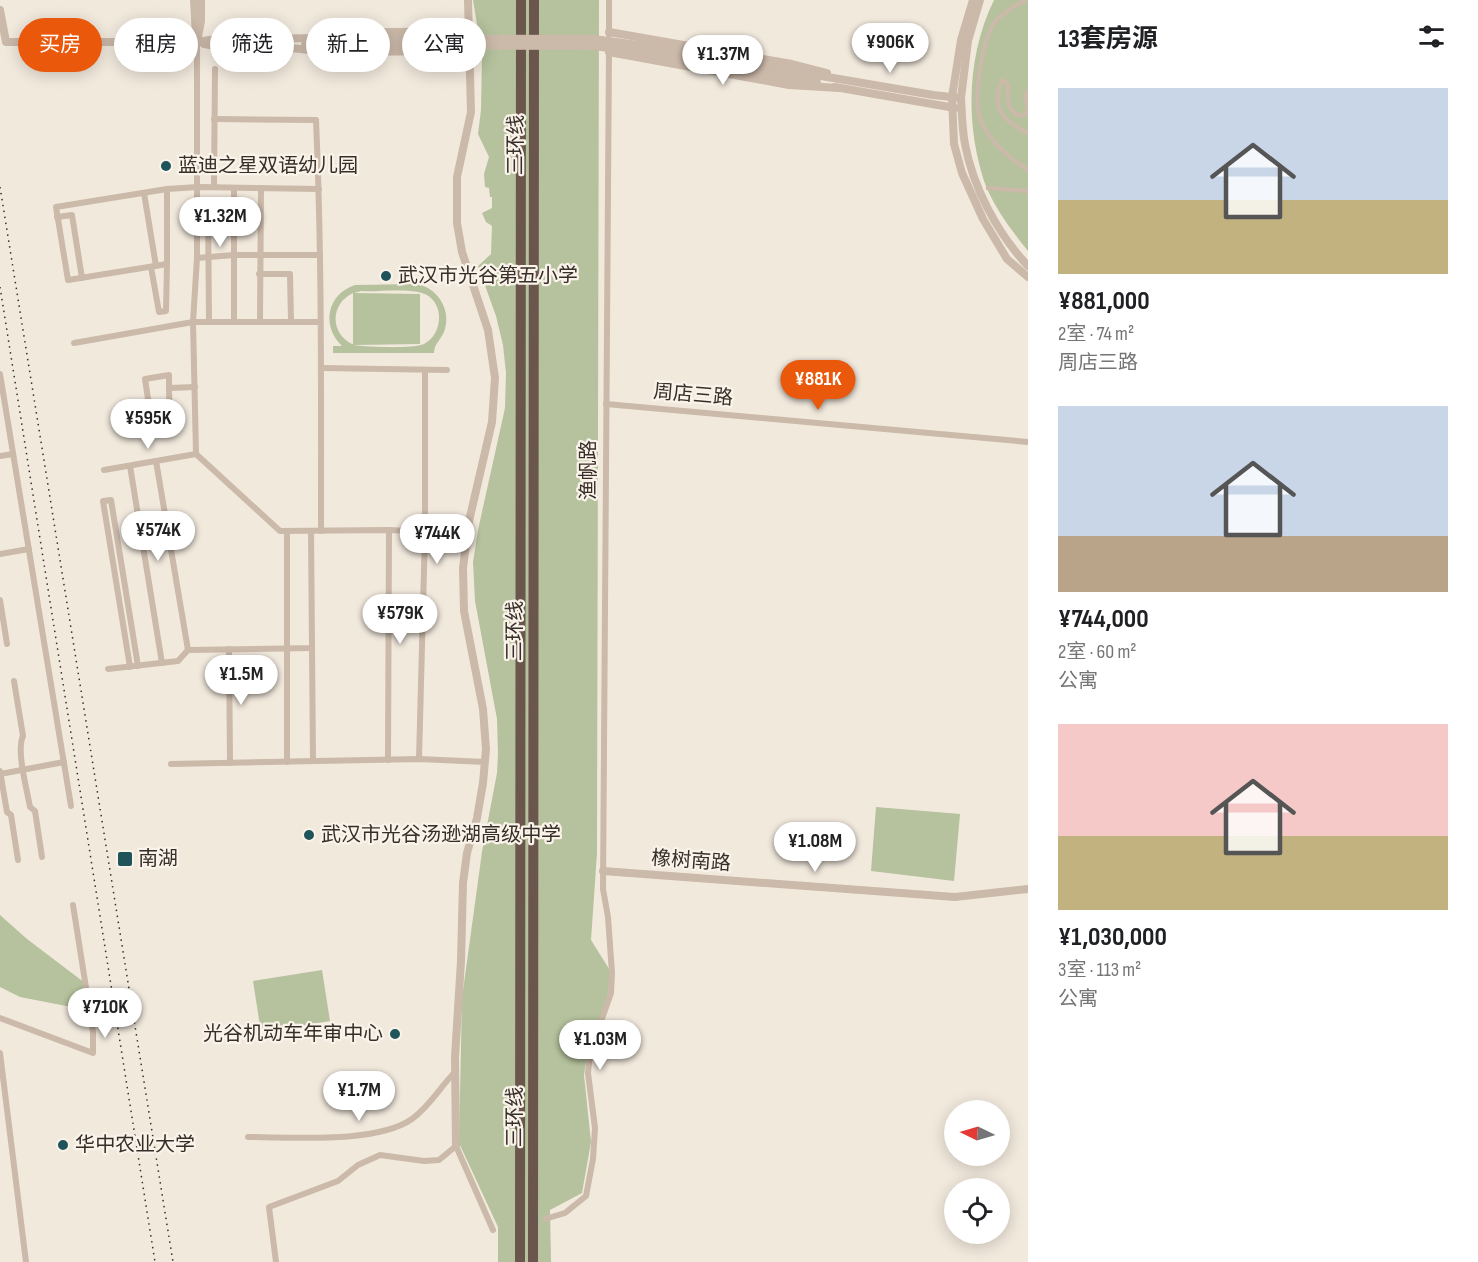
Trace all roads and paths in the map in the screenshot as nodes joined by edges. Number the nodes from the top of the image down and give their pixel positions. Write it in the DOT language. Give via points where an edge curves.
graph roads {
  1 [pos="194,0"];
  2 [pos="201,0"];
  3 [pos="468,0"];
  4 [pos="521,0"];
  5 [pos="534,0"];
  6 [pos="609,0"];
  7 [pos="973,0"];
  8 [pos="980,0"];
  9 [pos="1025,0"];
  10 [pos="0,10"];
  11 [pos="194,18"];
  12 [pos="469,18"];
  13 [pos="402,31"];
  14 [pos="609,32"];
  15 [pos="198,37"];
  16 [pos="294,38"];
  17 [pos="114,42"];
  18 [pos="294,42"];
  19 [pos="294,46"];
  20 [pos="402,51"];
  21 [pos="609,52"];
  22 [pos="197,72"];
  23 [pos="215,72"];
  24 [pos="470,72"];
  25 [pos="791,74"];
  26 [pos="841,78"];
  27 [pos="839,88"];
  28 [pos="1028,91"];
  29 [pos="957,97"];
  30 [pos="957,108"];
  31 [pos="214,119"];
  32 [pos="1028,133"];
  33 [pos="1028,170"];
  34 [pos="198,187"];
  35 [pos="214,187"];
  36 [pos="234,188"];
  37 [pos="261,188"];
  38 [pos="988,188"];
  39 [pos="167,189"];
  40 [pos="319,189"];
  41 [pos="1028,191"];
  42 [pos="144,193"];
  43 [pos="198,203"];
  44 [pos="57,217"];
  45 [pos="234,255"];
  46 [pos="260,255"];
  47 [pos="320,255"];
  48 [pos="208,256"];
  49 [pos="198,258"];
  50 [pos="167,264"];
  51 [pos="154,266"];
  52 [pos="1028,267"];
  53 [pos="259,274"];
  54 [pos="1028,277"];
  55 [pos="82,278"];
  56 [pos="162,312"];
  57 [pos="260,321"];
  58 [pos="291,321"];
  59 [pos="193,322"];
  60 [pos="209,322"];
  61 [pos="234,322"];
  62 [pos="320,322"];
  63 [pos="164,327"];
  64 [pos="74,343"];
  65 [pos="321,368"];
  66 [pos="425,370"];
  67 [pos="447,370"];
  68 [pos="0,374"];
  69 [pos="195,387"];
  70 [pos="169,388"];
  71 [pos="606,404"];
  72 [pos="1028,442"];
  73 [pos="13,453"];
  74 [pos="196,454"];
  75 [pos="0,456"];
  76 [pos="156,461"];
  77 [pos="130,466"];
  78 [pos="104,470"];
  79 [pos="389,530"];
  80 [pos="286,531"];
  81 [pos="311,531"];
  82 [pos="321,531"];
  83 [pos="425,532"];
  84 [pos="467,534"];
  85 [pos="29,549"];
  86 [pos="0,554"];
  87 [pos="126,593"];
  88 [pos="118,594"];
  89 [pos="0,600"];
  90 [pos="7,644"];
  91 [pos="312,648"];
  92 [pos="229,649"];
  93 [pos="287,649"];
  94 [pos="188,650"];
  95 [pos="162,663"];
  96 [pos="138,666"];
  97 [pos="130,667"];
  98 [pos="108,669"];
  99 [pos="14,681"];
  100 [pos="419,759"];
  101 [pos="388,760"];
  102 [pos="313,761"];
  103 [pos="64,762"];
  104 [pos="230,762"];
  105 [pos="287,762"];
  106 [pos="485,762"];
  107 [pos="171,764"];
  108 [pos="24,770"];
  109 [pos="0,773"];
  110 [pos="71,806"];
  111 [pos="42,857"];
  112 [pos="18,860"];
  113 [pos="603,871"];
  114 [pos="1028,889"];
  115 [pos="73,905"];
  116 [pos="0,1018"];
  117 [pos="0,1053"];
  118 [pos="455,1071"];
  119 [pos="248,1137"];
  120 [pos="456,1146"];
  121 [pos="546,1219"];
  122 [pos="493,1230"];
  123 [pos="26,1262"];
  124 [pos="276,1262"];
  125 [pos="520,1262"];
  126 [pos="533,1262"];
  1 -- 11 [label="street"];
  2 -- 15 [label="street"];
  3 -- 12 [label="street"];
  4 -- 125 [label="highway, 三环线"];
  5 -- 126 [label="highway, 三环线"];
  6 -- 14 [label="street, 渔帆路"];
  7 -- 29 [label="street" via="961,40"];
  8 -- 29 [label="street"];
  9 -- 33 [label="street" via="995,22 989,35 980,72 977,110 990,135 1013,161"];
  10 -- 17 [label="street" via="6,42"];
  13 -- 16 [label="street" via="327,32"];
  14 -- 21 [label="street, 渔帆路"];
  14 -- 26 [label="street" via="792,64"];
  18 -- 25 [label="street, bridge" via="594,46"];
  19 -- 20 [label="street" via="327,52"];
  21 -- 27 [label="street" via="789,85"];
  21 -- 71 [label="street, 渔帆路"];
  22 -- 34 [label="street"];
  23 -- 31 [label="street"];
  24 -- 84 [label="street" via="471,112 458,177 457,223 462,252 488,330 495,378 492,422"];
  25 -- 26 [label="street"];
  25 -- 27 [label="street"];
  26 -- 29 [label="street"];
  27 -- 30 [label="street"];
  28 -- 32 [label="street" via="1028,113 1020,116 1009,108 1005,81 1002,80 997,92 1004,118"];
  29 -- 30 [label="street"];
  30 -- 52 [label="street" via="971,170 992,215"];
  30 -- 54 [label="street" via="954,144 972,198 1007,259"];
  31 -- 35 [label="street"];
  31 -- 40 [label="street" via="316,120"];
  34 -- 35 [label="street"];
  34 -- 39 [label="street"];
  34 -- 43 [label="street"];
  35 -- 36 [label="street"];
  36 -- 37 [label="street"];
  36 -- 45 [label="street"];
  37 -- 40 [label="street"];
  37 -- 46 [label="street"];
  38 -- 41 [label="street"];
  39 -- 42 [label="street"];
  39 -- 50 [label="street"];
  40 -- 47 [label="street"];
  42 -- 44 [label="street" via="56,207"];
  42 -- 51 [label="street"];
  43 -- 48 [label="street" via="208,202"];
  43 -- 49 [label="street"];
  44 -- 55 [label="street" via="68,280"];
  44 -- 55 [label="street" via="72,214"];
  45 -- 46 [label="street"];
  45 -- 48 [label="street"];
  45 -- 61 [label="street"];
  46 -- 47 [label="street"];
  46 -- 53 [label="street"];
  47 -- 62 [label="street"];
  48 -- 49 [label="street"];
  48 -- 60 [label="street"];
  49 -- 59 [label="street"];
  50 -- 51 [label="street"];
  50 -- 56 [label="street" via="166,311"];
  51 -- 55 [label="street"];
  51 -- 56 [label="street"];
  53 -- 57 [label="street"];
  53 -- 58 [label="street" via="290,274"];
  56 -- 63 [label="street"];
  57 -- 58 [label="street"];
  57 -- 61 [label="street"];
  58 -- 62 [label="street"];
  59 -- 60 [label="street"];
  59 -- 63 [label="street"];
  59 -- 69 [label="street"];
  60 -- 61 [label="street"];
  62 -- 65 [label="street"];
  63 -- 64 [label="street"];
  65 -- 66 [label="street"];
  65 -- 82 [label="street"];
  66 -- 67 [label="street"];
  66 -- 83 [label="street"];
  68 -- 73 [label="street"];
  69 -- 70 [label="street"];
  69 -- 74 [label="street"];
  70 -- 70 [label="street" via="170,430 153,432 145,379 169,375"];
  71 -- 72 [label="street, 周店三路"];
  71 -- 113 [label="street, 渔帆路"];
  73 -- 75 [label="street"];
  73 -- 85 [label="street"];
  74 -- 76 [label="street"];
  74 -- 80 [label="street" via="280,531"];
  76 -- 77 [label="street"];
  76 -- 94 [label="street"];
  77 -- 78 [label="street"];
  77 -- 95 [label="street"];
  79 -- 82 [label="street"];
  79 -- 83 [label="street"];
  79 -- 101 [label="street"];
  80 -- 81 [label="street"];
  80 -- 93 [label="street"];
  81 -- 82 [label="street"];
  81 -- 91 [label="street"];
  83 -- 84 [label="street"];
  83 -- 100 [label="street"];
  84 -- 106 [label="street" via="463,599 483,709"];
  85 -- 86 [label="street"];
  85 -- 103 [label="street"];
  87 -- 88 [label="street"];
  87 -- 88 [label="street" via="111,500 103,501"];
  87 -- 96 [label="street"];
  88 -- 97 [label="street"];
  89 -- 90 [label="street"];
  91 -- 93 [label="street"];
  91 -- 102 [label="street"];
  92 -- 93 [label="street"];
  92 -- 94 [label="street"];
  92 -- 104 [label="street"];
  93 -- 105 [label="street"];
  94 -- 95 [label="street" via="178,661"];
  95 -- 96 [label="street"];
  96 -- 97 [label="street"];
  97 -- 98 [label="street"];
  99 -- 108 [label="street"];
  100 -- 101 [label="street"];
  100 -- 106 [label="street"];
  101 -- 102 [label="street"];
  102 -- 105 [label="street"];
  103 -- 108 [label="street"];
  103 -- 110 [label="street"];
  104 -- 105 [label="street"];
  104 -- 107 [label="street"];
  106 -- 118 [label="street" via="464,872"];
  108 -- 109 [label="street"];
  108 -- 111 [label="street"];
  109 -- 112 [label="street"];
  113 -- 114 [label="street, 橡树南路" via="955,897"];
  113 -- 121 [label="street, 渔帆路" via="612,983 590,1053 593,1159 585,1196 565,1213"];
  115 -- 116 [label="street" via="93,1053"];
  117 -- 123 [label="street"];
  118 -- 119 [label="street" via="417,1115 387,1131 338,1137"];
  118 -- 120 [label="street"];
  120 -- 122 [label="street"];
  120 -- 124 [label="street" via="439,1160 380,1155 358,1164 338,1181 268,1208"];
}
